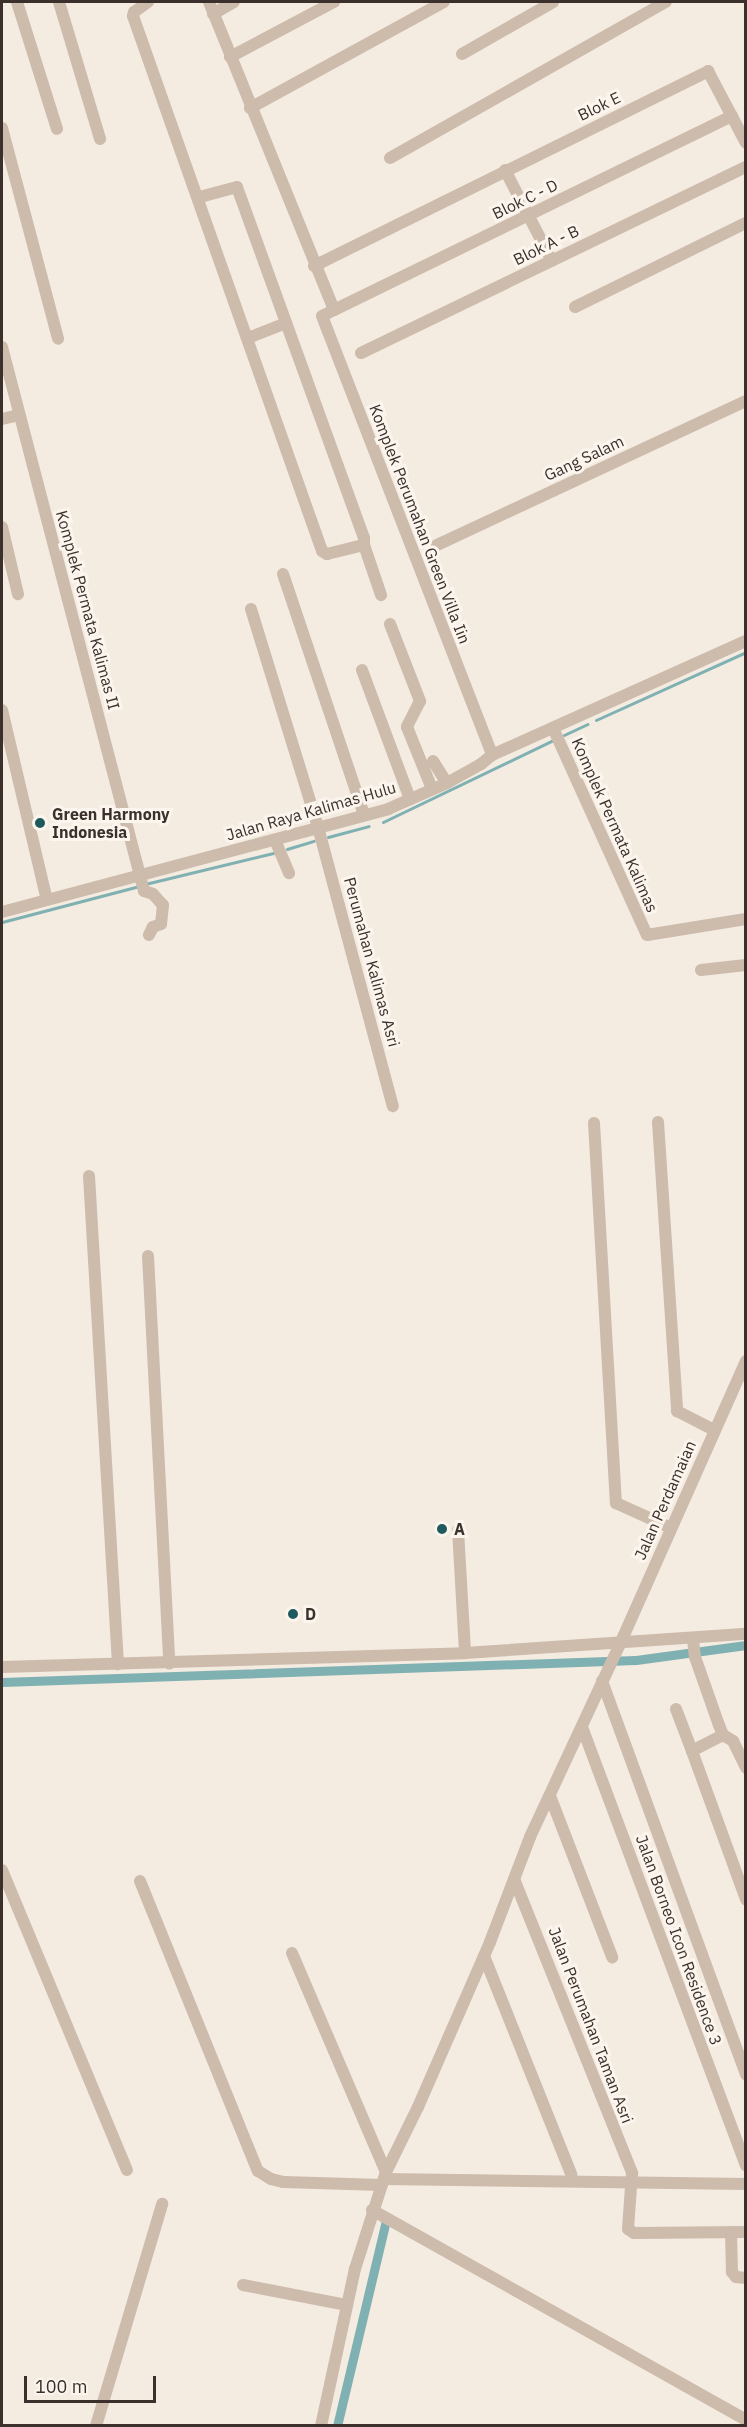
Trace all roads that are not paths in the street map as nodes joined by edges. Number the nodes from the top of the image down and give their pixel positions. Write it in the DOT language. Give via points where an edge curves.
graph roads {
  1 [pos="17,2"];
  2 [pos="59,2"];
  3 [pos="148,2"];
  4 [pos="234,2"];
  5 [pos="334,2"];
  6 [pos="444,2"];
  7 [pos="553,2"];
  8 [pos="666,2"];
  9 [pos="211,8"];
  10 [pos="462,54"];
  11 [pos="230,57"];
  12 [pos="250,108"];
  13 [pos="732,116"];
  14 [pos="2,128"];
  15 [pos="57,129"];
  16 [pos="100,139"];
  17 [pos="746,143"];
  18 [pos="390,158"];
  19 [pos="746,167"];
  20 [pos="505,170"];
  21 [pos="199,197"];
  22 [pos="529,216"];
  23 [pos="746,223"];
  24 [pos="552,261"];
  25 [pos="314,266"];
  26 [pos="575,307"];
  27 [pos="333,310"];
  28 [pos="286,323"];
  29 [pos="248,338"];
  30 [pos="58,339"];
  31 [pos="2,347"];
  32 [pos="361,353"];
  33 [pos="746,401"];
  34 [pos="19,415"];
  35 [pos="2,419"];
  36 [pos="2,527"];
  37 [pos="364,544"];
  38 [pos="437,545"];
  39 [pos="283,574"];
  40 [pos="18,594"];
  41 [pos="381,595"];
  42 [pos="251,609"];
  43 [pos="390,624"];
  44 [pos="746,640"];
  45 [pos="362,670"];
  46 [pos="2,710"];
  47 [pos="553,728"];
  48 [pos="492,755"];
  49 [pos="433,761"];
  50 [pos="447,783"];
  51 [pos="432,789"];
  52 [pos="410,799"];
  53 [pos="364,815"];
  54 [pos="318,827"];
  55 [pos="275,840"];
  56 [pos="289,873"];
  57 [pos="142,881"];
  58 [pos="48,900"];
  59 [pos="2,912"];
  60 [pos="746,919"];
  61 [pos="149,935"];
  62 [pos="746,965"];
  63 [pos="701,970"];
  64 [pos="393,1106"];
  65 [pos="658,1122"];
  66 [pos="594,1123"];
  67 [pos="89,1176"];
  68 [pos="148,1256"];
  69 [pos="746,1361"];
  70 [pos="714,1430"];
  71 [pos="671,1528"];
  72 [pos="458,1530"];
  73 [pos="746,1634"];
  74 [pos="617,1648"];
  75 [pos="694,1648"];
  76 [pos="465,1653"];
  77 [pos="169,1662"];
  78 [pos="118,1664"];
  79 [pos="2,1667"];
  80 [pos="602,1681"];
  81 [pos="676,1708"];
  82 [pos="582,1727"];
  83 [pos="723,1735"];
  84 [pos="692,1751"];
  85 [pos="746,1768"];
  86 [pos="550,1796"];
  87 [pos="2,1870"];
  88 [pos="514,1879"];
  89 [pos="140,1881"];
  90 [pos="746,1899"];
  91 [pos="292,1953"];
  92 [pos="484,1956"];
  93 [pos="612,1957"];
  94 [pos="746,2075"];
  95 [pos="746,2165"];
  96 [pos="127,2170"];
  97 [pos="571,2174"];
  98 [pos="384,2179"];
  99 [pos="632,2184"];
  100 [pos="746,2184"];
  101 [pos="162,2204"];
  102 [pos="379,2214"];
  103 [pos="731,2232"];
  104 [pos="746,2232"];
  105 [pos="746,2278"];
  106 [pos="243,2285"];
  107 [pos="347,2305"];
  108 [pos="746,2420"];
  109 [pos="96,2426"];
  110 [pos="321,2426"];
  1 -- 15 [label="street"];
  2 -- 16 [label="street"];
  3 -- 21 [label="street" via="133,16"];
  4 -- 9 [label="street"];
  5 -- 11 [label="street"];
  6 -- 12 [label="street"];
  7 -- 10 [label="street"];
  8 -- 18 [label="street"];
  9 -- 11 [label="street"];
  11 -- 12 [label="street"];
  12 -- 25 [label="street"];
  13 -- 17 [label="street"];
  13 -- 20 [label="street, Blok E" via="711,74 706,72"];
  13 -- 22 [label="street, Blok C - D"];
  14 -- 30 [label="street"];
  19 -- 24 [label="street, Blok A - B"];
  20 -- 22 [label="street"];
  20 -- 25 [label="street, Blok E"];
  21 -- 28 [label="street" via="237,187"];
  21 -- 29 [label="street"];
  22 -- 24 [label="street"];
  22 -- 27 [label="street, Blok C - D"];
  23 -- 26 [label="street"];
  24 -- 32 [label="street, Blok A - B"];
  25 -- 27 [label="street"];
  27 -- 48 [label="street, Komplek Perumahan Green Villa Iin" via="322,316"];
  28 -- 29 [label="street"];
  28 -- 37 [label="street"];
  29 -- 37 [label="street" via="322,551 327,554"];
  31 -- 34 [label="street, Komplek Permata Kalimas II"];
  33 -- 38 [label="street, Gang Salam"];
  34 -- 35 [label="street"];
  34 -- 57 [label="street, Komplek Permata Kalimas II"];
  36 -- 40 [label="street"];
  37 -- 41 [label="street"];
  39 -- 53 [label="street"];
  42 -- 54 [label="street, Perumahan Kalimas Asri"];
  43 -- 51 [label="street" via="420,701 407,727"];
  44 -- 47 [label="street, Jalan Raya Kalimas Hulu"];
  45 -- 52 [label="street"];
  46 -- 58 [label="street"];
  47 -- 48 [label="street, Jalan Raya Kalimas Hulu"];
  47 -- 60 [label="street, Komplek Permata Kalimas" via="647,935"];
  48 -- 50 [label="street, Jalan Raya Kalimas Hulu"];
  49 -- 50 [label="street"];
  50 -- 51 [label="street, Jalan Raya Kalimas Hulu"];
  51 -- 52 [label="street, Jalan Raya Kalimas Hulu"];
  52 -- 53 [label="street, Jalan Raya Kalimas Hulu"];
  53 -- 54 [label="street, Jalan Raya Kalimas Hulu"];
  54 -- 55 [label="street, Jalan Raya Kalimas Hulu"];
  54 -- 64 [label="street, Perumahan Kalimas Asri"];
  55 -- 56 [label="street"];
  55 -- 57 [label="street, Jalan Raya Kalimas Hulu"];
  57 -- 58 [label="street, Jalan Raya Kalimas Hulu"];
  57 -- 61 [label="street" via="163,905 161,924 153,927"];
  58 -- 59 [label="street, Jalan Raya Kalimas Hulu"];
  62 -- 63 [label="street"];
  65 -- 70 [label="street" via="677,1411"];
  66 -- 71 [label="street" via="616,1503"];
  67 -- 78 [label="street"];
  68 -- 77 [label="street"];
  69 -- 70 [label="street, Jalan Perdamaian"];
  70 -- 71 [label="street, Jalan Perdamaian"];
  71 -- 74 [label="street, Jalan Perdamaian"];
  72 -- 76 [label="street"];
  73 -- 75 [label="street"];
  74 -- 75 [label="street"];
  74 -- 76 [label="street"];
  74 -- 80 [label="street, Jalan Perdamaian"];
  75 -- 83 [label="street"];
  76 -- 77 [label="street"];
  77 -- 78 [label="street"];
  78 -- 79 [label="street"];
  80 -- 82 [label="street, Jalan Perdamaian"];
  80 -- 94 [label="street, Jalan Borneo Icon Residence 3"];
  81 -- 84 [label="street"];
  82 -- 86 [label="street, Jalan Perdamaian"];
  82 -- 95 [label="street, Jalan Borneo Icon Residence 3"];
  83 -- 84 [label="street"];
  83 -- 85 [label="street" via="733,1741"];
  84 -- 90 [label="street"];
  86 -- 88 [label="street, Jalan Perdamaian"];
  86 -- 93 [label="street"];
  87 -- 96 [label="street"];
  88 -- 92 [label="street, Jalan Perdamaian"];
  88 -- 99 [label="street, Jalan Perumahan Taman Asri" via="632,2173"];
  89 -- 98 [label="street" via="258,2171 282,2182"];
  91 -- 98 [label="street"];
  92 -- 97 [label="street"];
  92 -- 98 [label="street, Jalan Perdamaian"];
  98 -- 99 [label="street"];
  98 -- 102 [label="street, Jalan Perdamaian"];
  99 -- 100 [label="street"];
  99 -- 103 [label="street" via="627,2225 630,2232"];
  101 -- 109 [label="street"];
  102 -- 107 [label="street, Jalan Perdamaian"];
  102 -- 108 [label="street"];
  103 -- 104 [label="street"];
  103 -- 105 [label="street" via="733,2274"];
  106 -- 107 [label="street"];
  107 -- 110 [label="street, Jalan Perdamaian"];
}
